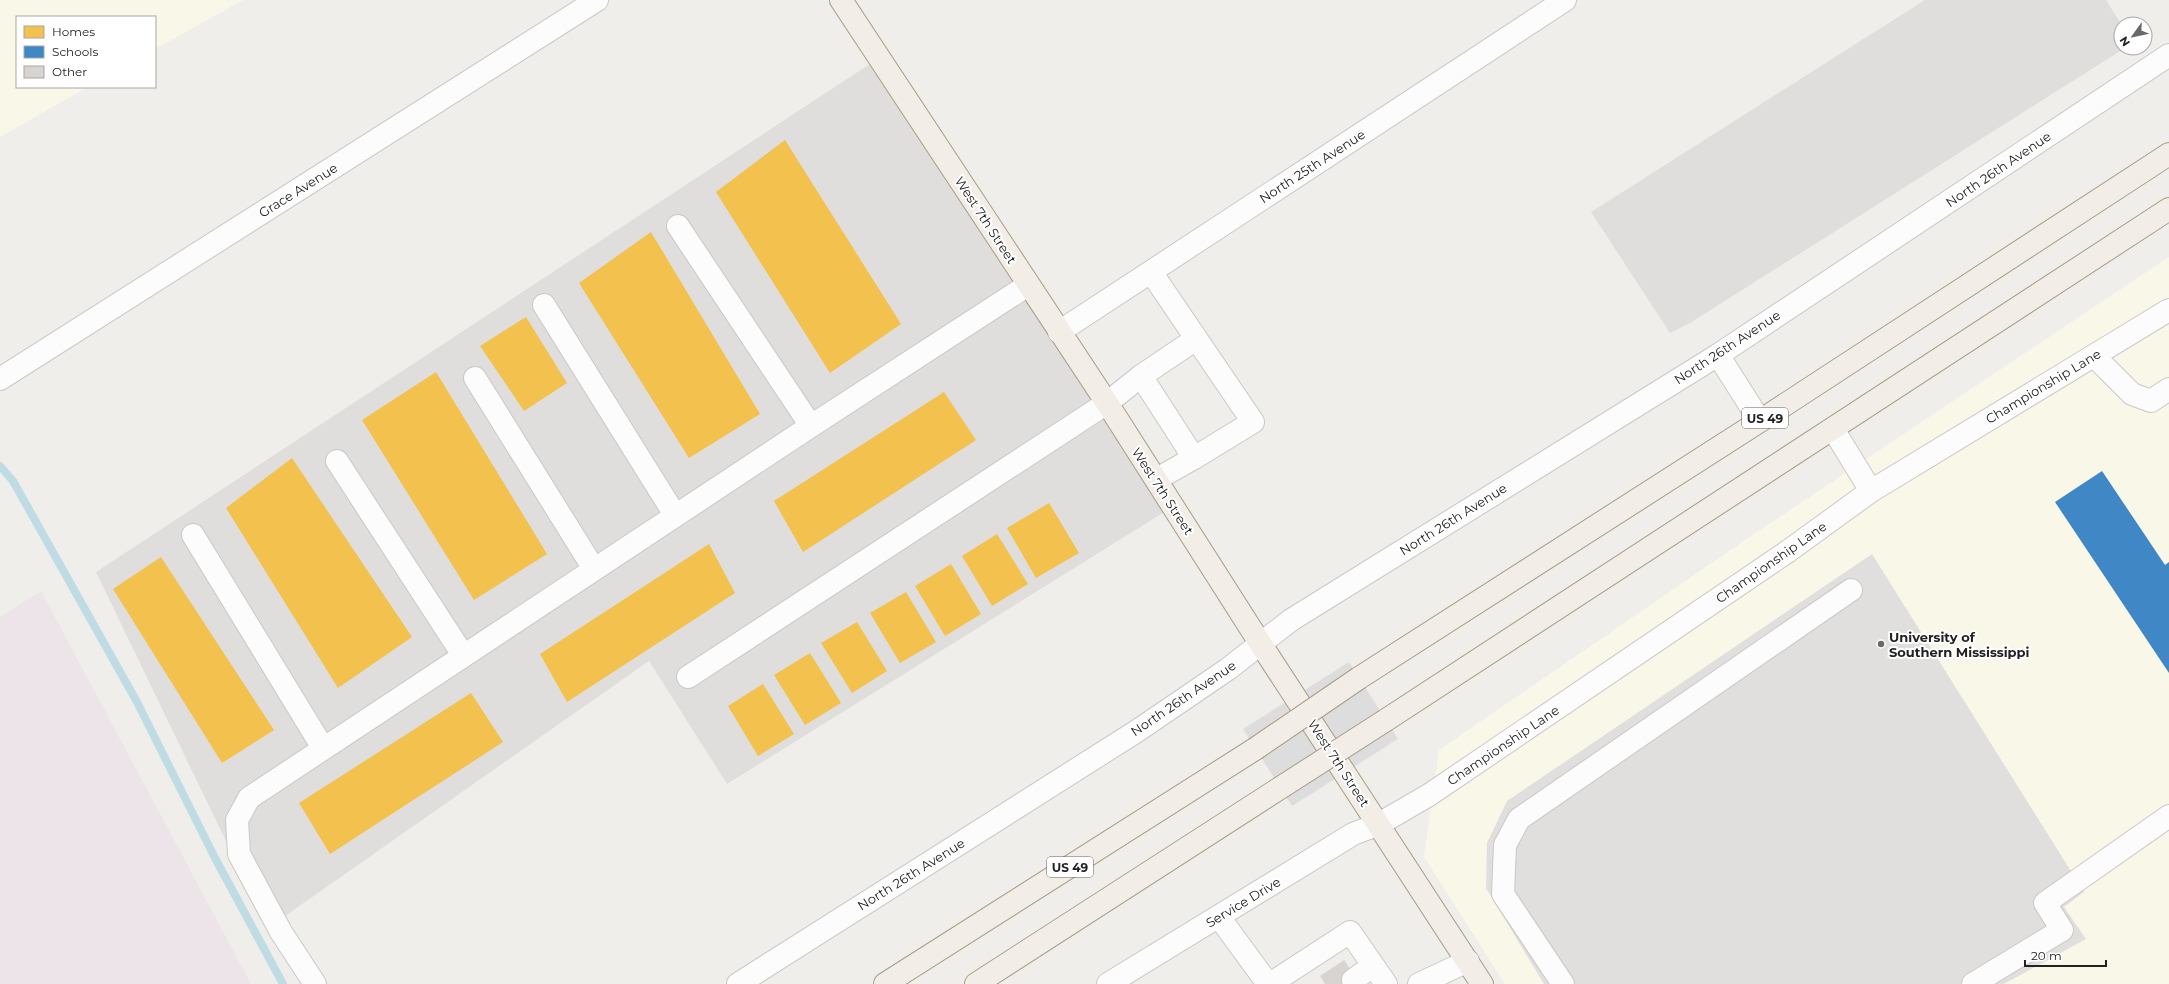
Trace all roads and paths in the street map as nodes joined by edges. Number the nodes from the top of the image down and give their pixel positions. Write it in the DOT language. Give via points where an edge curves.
graph roads {
  1 [pos="597,0"];
  2 [pos="841,0"];
  3 [pos="1564,0"];
  4 [pos="2169,55"];
  5 [pos="2169,154"];
  6 [pos="2169,210"];
  7 [pos="678,226"];
  8 [pos="1151,272"];
  9 [pos="1028,285"];
  10 [pos="544,305"];
  11 [pos="2169,310"];
  12 [pos="1059,332"];
  13 [pos="1196,339"];
  14 [pos="1718,355"];
  15 [pos="2094,356"];
  16 [pos="1141,376"];
  17 [pos="475,378"];
  18 [pos="0,379"];
  19 [pos="2169,389"];
  20 [pos="1107,403"];
  21 [pos="1760,421"];
  22 [pos="811,426"];
  23 [pos="1833,429"];
  24 [pos="1194,458"];
  25 [pos="337,461"];
  26 [pos="1157,479"];
  27 [pos="1871,491"];
  28 [pos="675,515"];
  29 [pos="193,535"];
  30 [pos="594,569"];
  31 [pos="1851,590"];
  32 [pos="1260,644"];
  33 [pos="463,655"];
  34 [pos="688,677"];
  35 [pos="323,748"];
  36 [pos="2169,816"];
  37 [pos="1379,824"];
  38 [pos="1219,917"];
  39 [pos="1468,961"];
  40 [pos="1373,966"];
  41 [pos="1353,980"];
  42 [pos="1278,982"];
  43 [pos="315,984"];
  44 [pos="738,984"];
  45 [pos="884,984"];
  46 [pos="976,984"];
  47 [pos="1108,984"];
  48 [pos="1386,984"];
  49 [pos="1419,984"];
  50 [pos="1482,984"];
  51 [pos="1563,984"];
  52 [pos="1973,984"];
  1 -- 18 [label="street, Grace Avenue"];
  2 -- 9 [label="main road, West 7th Street"];
  3 -- 8 [label="street, North 25th Avenue"];
  4 -- 14 [label="street, North 26th Avenue"];
  5 -- 21 [label="main road, US 49"];
  6 -- 23 [label="main road"];
  7 -- 22 [label="street"];
  8 -- 12 [label="street, North 25th Avenue"];
  8 -- 13 [label="street"];
  9 -- 12 [label="main road, West 7th Street"];
  9 -- 22 [label="street"];
  10 -- 28 [label="street"];
  11 -- 15 [label="street, Championship Lane"];
  12 -- 20 [label="main road, West 7th Street"];
  13 -- 16 [label="street"];
  13 -- 24 [label="street" via="1253,422"];
  14 -- 21 [label="street"];
  14 -- 32 [label="street, North 26th Avenue" via="1291,620"];
  15 -- 19 [label="street" via="2132,394 2151,401"];
  15 -- 27 [label="street, Championship Lane"];
  16 -- 20 [label="street"];
  16 -- 24 [label="street"];
  17 -- 30 [label="street"];
  20 -- 26 [label="main road, West 7th Street"];
  20 -- 34 [label="street"];
  21 -- 45 [label="main road, US 49, bridge" via="1359,678 1255,749"];
  22 -- 28 [label="street"];
  23 -- 27 [label="street"];
  23 -- 46 [label="main road, bridge"];
  24 -- 26 [label="street"];
  25 -- 33 [label="street"];
  26 -- 32 [label="main road, West 7th Street"];
  27 -- 37 [label="street, Championship Lane" via="1429,795"];
  28 -- 30 [label="street"];
  29 -- 35 [label="street"];
  30 -- 33 [label="street"];
  31 -- 51 [label="street" via="1520,819 1505,844 1503,894"];
  32 -- 37 [label="main road, West 7th Street"];
  32 -- 44 [label="street, North 26th Avenue" via="1228,669 1137,730"];
  33 -- 35 [label="street"];
  35 -- 43 [label="street" via="248,798 237,820 239,854 281,932"];
  36 -- 52 [label="street" via="2045,902 2062,930"];
  37 -- 38 [label="street, Service Drive" via="1353,834"];
  37 -- 39 [label="main road, West 7th Street"];
  38 -- 42 [label="street"];
  38 -- 47 [label="street, Service Drive"];
  39 -- 49 [label="street"];
  39 -- 50 [label="main road, West 7th Street"];
  40 -- 41 [label="street"];
  40 -- 42 [label="street" via="1350,932"];
  40 -- 48 [label="street"];
}
